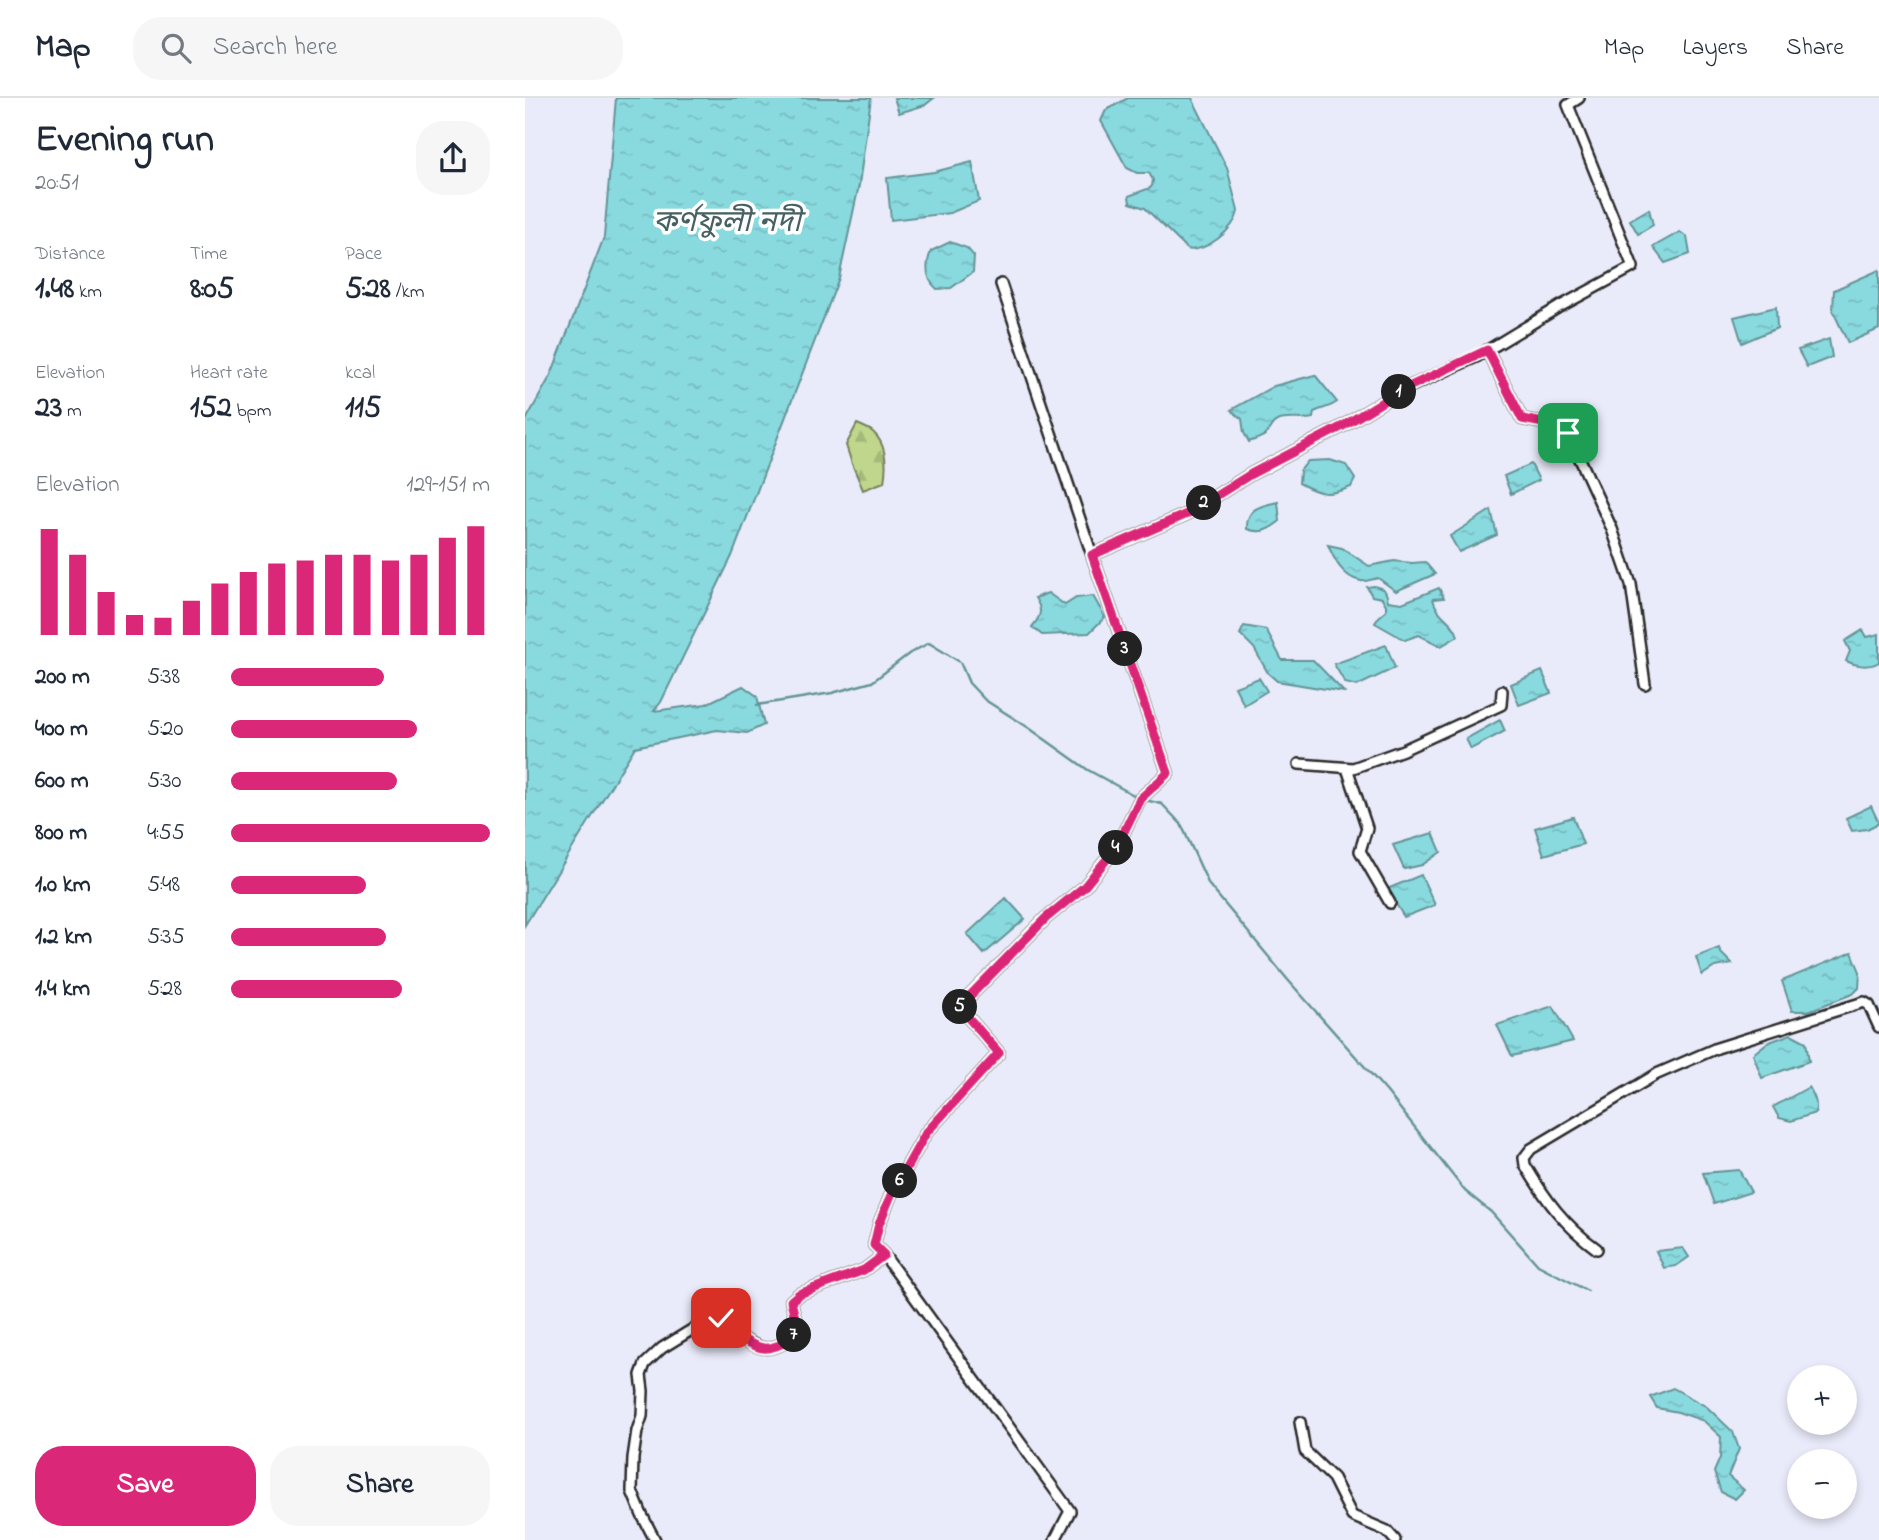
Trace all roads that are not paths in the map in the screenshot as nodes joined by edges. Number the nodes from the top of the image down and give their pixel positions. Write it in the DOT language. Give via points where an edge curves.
graph roads {
  1 [pos="1579,98"];
  2 [pos="1566,101"];
  3 [pos="1000,284"];
  4 [pos="1487,350"];
  5 [pos="1092,555"];
  6 [pos="1645,684"];
  7 [pos="1502,691"];
  8 [pos="1299,764"];
  9 [pos="1347,768"];
  10 [pos="1390,903"];
  11 [pos="1879,1027"];
  12 [pos="1597,1250"];
  13 [pos="884,1255"];
  14 [pos="1300,1422"];
  15 [pos="655,1540"];
  16 [pos="1055,1540"];
  17 [pos="1395,1540"];
  1 -- 2 [label="street"];
  2 -- 4 [label="street" via="1633,267"];
  3 -- 5 [label="street"];
  4 -- 5 [label="street" via="1400,391 1187,514"];
  4 -- 6 [label="street" via="1522,419 1568,433 1612,529 1631,584"];
  5 -- 13 [label="street" via="1168,773 1140,799 1116,848 1084,887 1046,918 959,1007 999,1053 922,1140 879,1224 874,1245"];
  7 -- 9 [label="street" via="1501,705 1403,750"];
  8 -- 9 [label="street"];
  9 -- 10 [label="street" via="1367,828 1360,851"];
  11 -- 12 [label="street" via="1864,1002 1717,1048 1657,1074 1531,1149 1525,1165 1551,1206"];
  13 -- 15 [label="street" via="864,1270 791,1301 796,1322 793,1338 783,1344 755,1347 721,1318 692,1328 645,1364 632,1491"];
  13 -- 16 [label="street" via="1070,1511"];
  14 -- 17 [label="street" via="1305,1451 1333,1478 1352,1516 1387,1531"];
}
